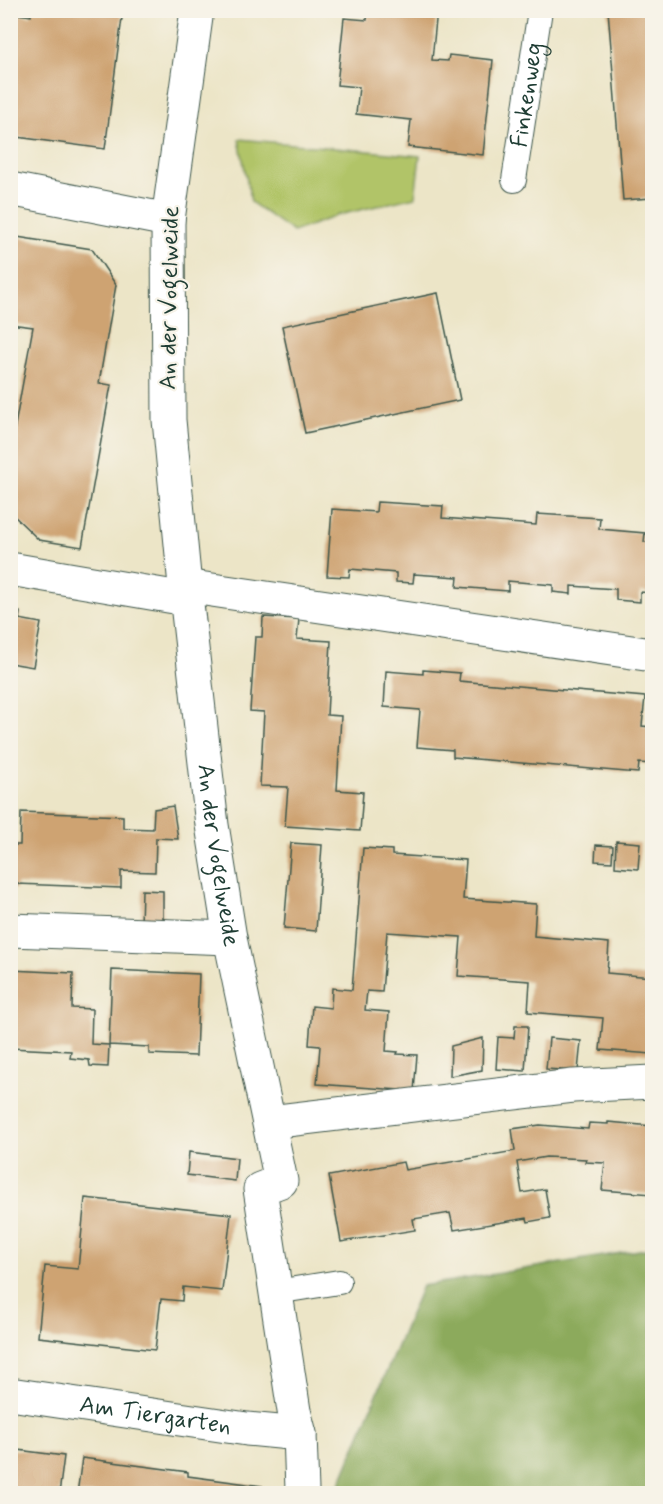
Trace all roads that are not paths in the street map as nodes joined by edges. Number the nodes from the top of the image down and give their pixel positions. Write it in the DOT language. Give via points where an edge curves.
graph roads {
  1 [pos="197,10"];
  2 [pos="540,10"];
  3 [pos="513,180"];
  4 [pos="10,189"];
  5 [pos="168,220"];
  6 [pos="10,569"];
  7 [pos="185,592"];
  8 [pos="652,655"];
  9 [pos="10,930"];
  10 [pos="230,938"];
  11 [pos="652,1082"];
  12 [pos="270,1122"];
  13 [pos="339,1282"];
  14 [pos="276,1292"];
  15 [pos="10,1394"];
  16 [pos="297,1423"];
  17 [pos="302,1490"];
  1 -- 5 [label="street, An der Vogelweide"];
  2 -- 3 [label="lane, Finkenweg"];
  4 -- 5 [label="street"];
  5 -- 7 [label="street, An der Vogelweide" via="169,420"];
  6 -- 7 [label="street"];
  7 -- 8 [label="street"];
  7 -- 10 [label="street, An der Vogelweide" via="212,825"];
  9 -- 10 [label="street"];
  10 -- 12 [label="street, An der Vogelweide"];
  11 -- 12 [label="street" via="573,1086"];
  12 -- 14 [label="street, An der Vogelweide" via="281,1181 260,1189"];
  13 -- 14 [label="lane"];
  14 -- 16 [label="street, An der Vogelweide"];
  15 -- 16 [label="street, Am Tiergarten" via="247,1429"];
  16 -- 17 [label="street"];
}
